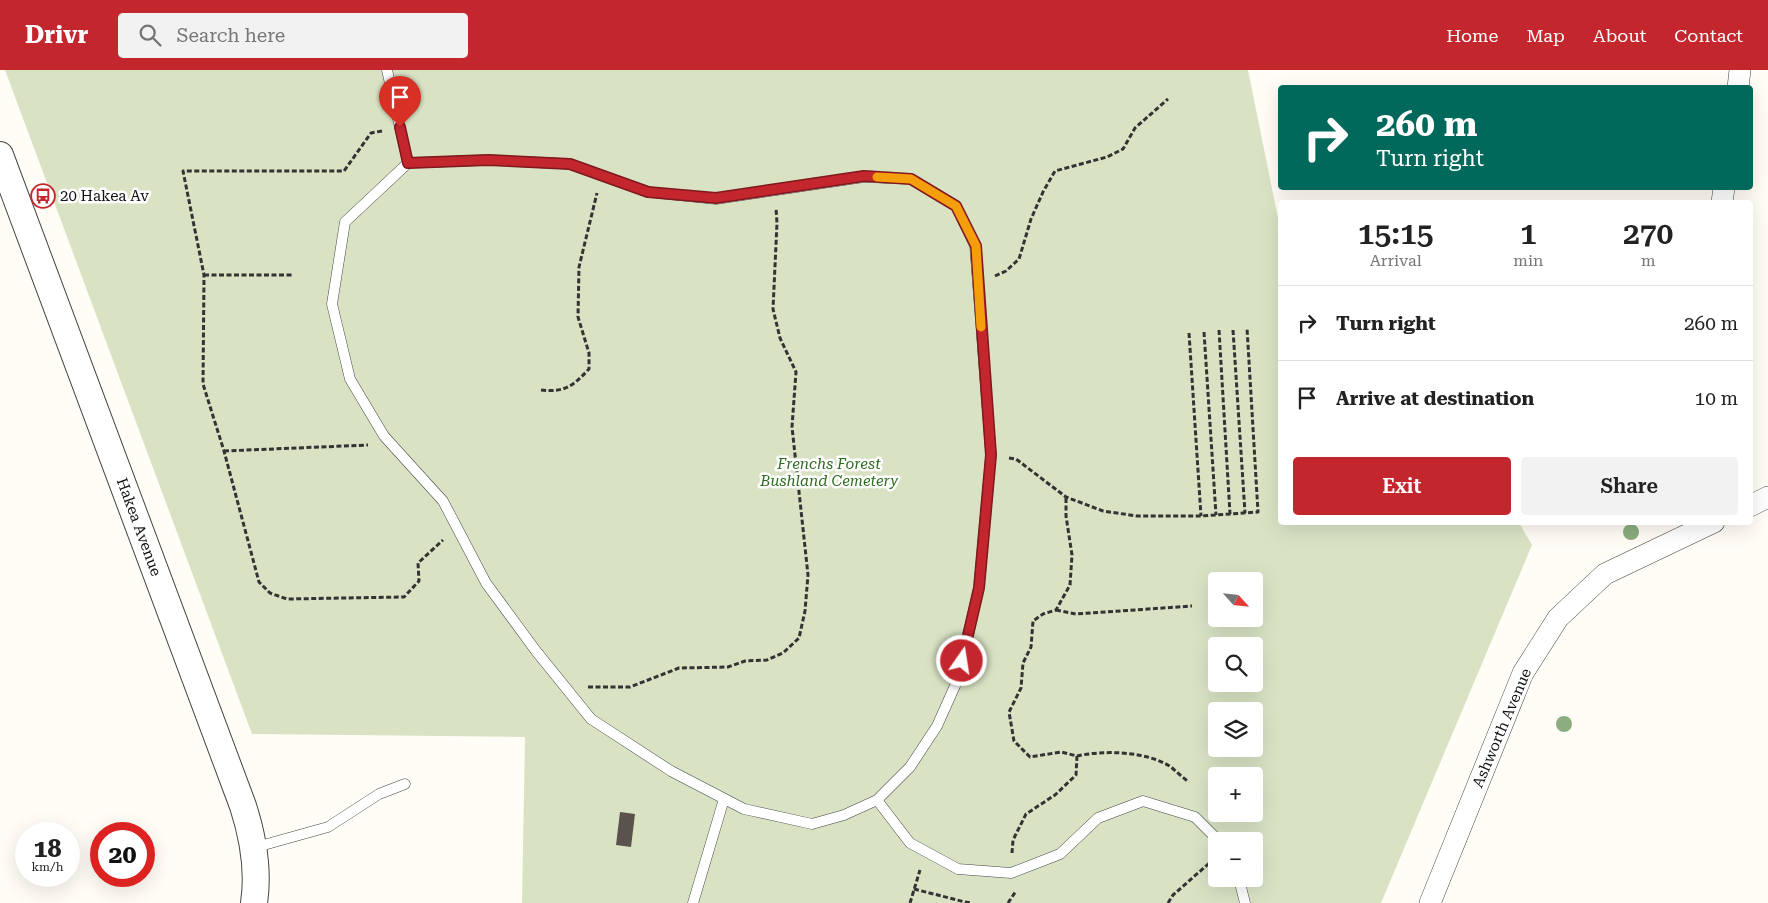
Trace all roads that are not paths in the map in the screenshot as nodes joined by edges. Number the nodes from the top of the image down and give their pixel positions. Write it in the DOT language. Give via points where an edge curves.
graph roads {
  1 [pos="387,70"];
  2 [pos="1740,70"];
  3 [pos="1738,85"];
  4 [pos="0,155"];
  5 [pos="408,163"];
  6 [pos="1768,497"];
  7 [pos="1753,504"];
  8 [pos="1708,525"];
  9 [pos="405,784"];
  10 [pos="724,798"];
  11 [pos="877,800"];
  12 [pos="1210,832"];
  13 [pos="253,848"];
  14 [pos="1241,887"];
  15 [pos="254,903"];
  16 [pos="693,903"];
  17 [pos="1245,903"];
  18 [pos="1430,903"];
  1 -- 5 [label="lane"];
  2 -- 3 [label="street"];
  4 -- 13 [label="street, Hakea Avenue" via="240,796"];
  5 -- 10 [label="lane" via="345,222 332,304 350,379 384,436 443,501 486,582 591,719 670,771"];
  5 -- 11 [label="lane" via="488,160 570,164 648,192 716,198 864,176 911,179 956,206 976,246 991,455 979,588 958,680 937,726 910,767"];
  6 -- 7 [label="street"];
  8 -- 18 [label="street, Ashworth Avenue" via="1605,574 1558,618 1523,673"];
  9 -- 13 [label="lane" via="379,794 328,827"];
  10 -- 11 [label="lane" via="744,809 812,824 844,815"];
  10 -- 16 [label="lane"];
  11 -- 12 [label="lane" via="910,843 958,870 1011,873 1060,854 1098,818 1143,801 1195,817"];
  13 -- 15 [label="street, Hakea Avenue"];
  14 -- 17 [label="lane"];
}
